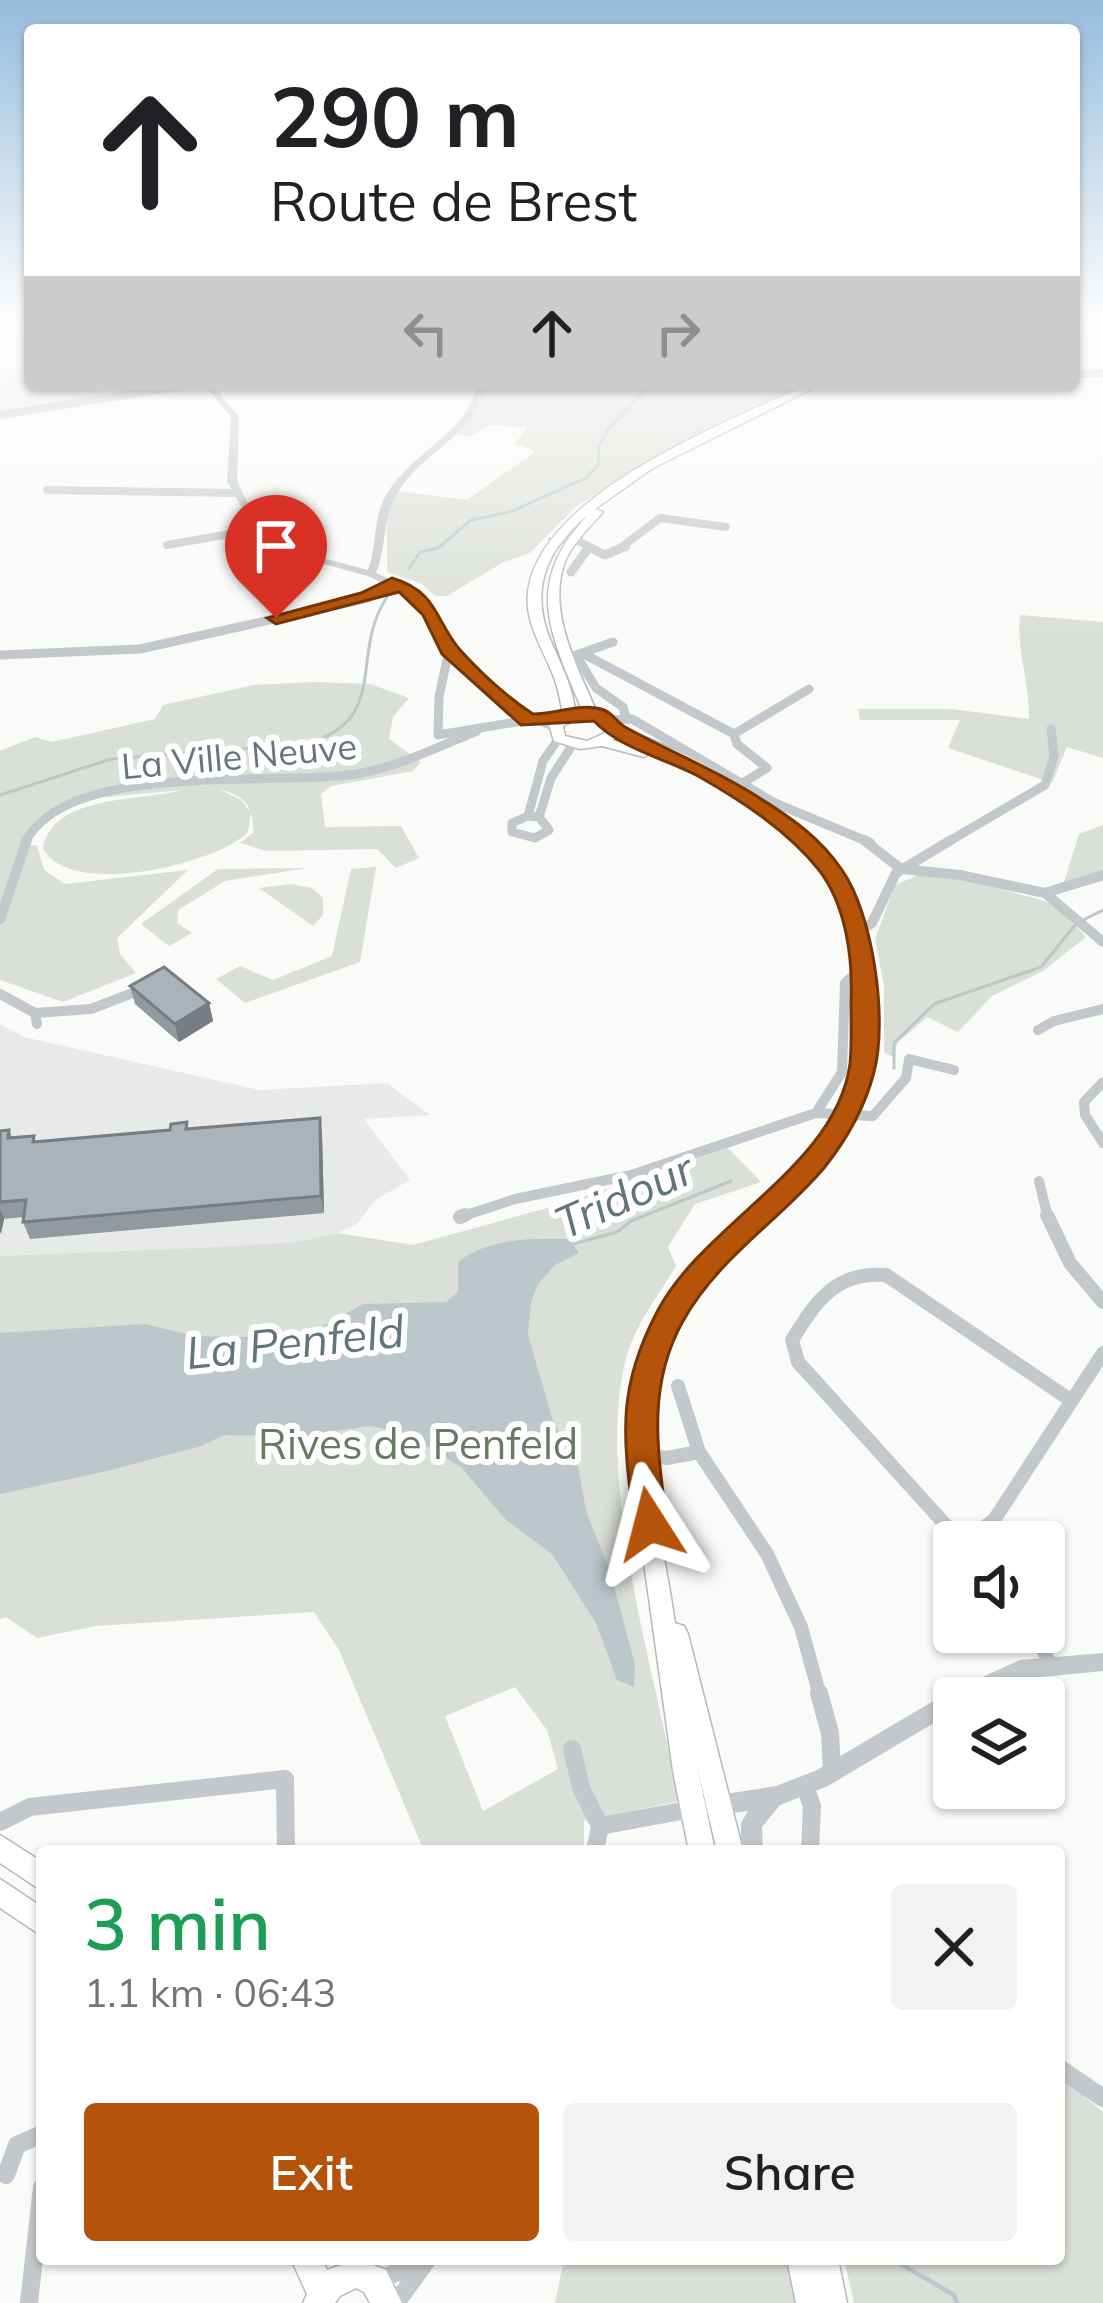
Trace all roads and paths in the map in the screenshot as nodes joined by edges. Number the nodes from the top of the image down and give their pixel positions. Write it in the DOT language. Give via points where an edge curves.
graph roads {
  1 [pos="235,423"];
  2 [pos="460,423"];
  3 [pos="741,423"];
  4 [pos="757,423"];
  5 [pos="47,490"];
  6 [pos="235,493"];
  7 [pos="269,527"];
  8 [pos="726,527"];
  9 [pos="571,539"];
  10 [pos="552,542"];
  11 [pos="167,545"];
  12 [pos="589,547"];
  13 [pos="571,572"];
  14 [pos="371,574"];
  15 [pos="392,583"];
  16 [pos="613,642"];
  17 [pos="449,650"];
  18 [pos="582,653"];
  19 [pos="0,656"];
  20 [pos="809,689"];
  21 [pos="590,713"];
  22 [pos="528,721"];
  23 [pos="612,727"];
  24 [pos="563,729"];
  25 [pos="1051,729"];
  26 [pos="477,731"];
  27 [pos="734,734"];
  28 [pos="776,757"];
  29 [pos="767,768"];
  30 [pos="741,784"];
  31 [pos="533,816"];
  32 [pos="901,869"];
  33 [pos="1103,875"];
  34 [pos="1045,893"];
  35 [pos="0,919"];
  36 [pos="856,926"];
  37 [pos="1103,942"];
  38 [pos="865,966"];
  39 [pos="158,980"];
  40 [pos="0,994"];
  41 [pos="1103,1009"];
  42 [pos="1038,1030"];
  43 [pos="954,1070"];
  44 [pos="1103,1082"];
  45 [pos="816,1113"];
  46 [pos="844,1118"];
  47 [pos="1103,1143"];
  48 [pos="1039,1181"];
  49 [pos="460,1217"];
  50 [pos="1103,1302"];
  51 [pos="1103,1353"];
  52 [pos="678,1386"];
  53 [pos="1069,1399"];
  54 [pos="699,1452"];
  55 [pos="640,1455"];
  56 [pos="944,1521"];
  57 [pos="993,1521"];
  58 [pos="1044,1653"];
  59 [pos="1103,1662"];
  60 [pos="1050,1664"];
  61 [pos="1003,1677"];
  62 [pos="933,1713"];
  63 [pos="572,1749"];
  64 [pos="832,1772"];
  65 [pos="805,1786"];
  66 [pos="776,1796"];
  67 [pos="705,1807"];
  68 [pos="0,1822"];
  69 [pos="600,1826"];
  70 [pos="286,1845"];
  71 [pos="597,1845"];
  72 [pos="702,1845"];
  73 [pos="727,1845"];
  74 [pos="752,1845"];
  75 [pos="810,1845"];
  76 [pos="0,1848"];
  77 [pos="36,1873"];
  78 [pos="0,1892"];
  79 [pos="36,1919"];
  80 [pos="1065,2072"];
  81 [pos="1103,2098"];
  82 [pos="36,2137"];
  83 [pos="5,2175"];
  84 [pos="36,2241"];
  85 [pos="308,2265"];
  86 [pos="416,2265"];
  87 [pos="803,2265"];
  88 [pos="824,2265"];
  89 [pos="372,2284"];
  90 [pos="320,2298"];
  91 [pos="29,2303"];
  92 [pos="811,2303"];
  93 [pos="832,2303"];
  1 -- 6 [label="street"];
  2 -- 14 [label="street" via="392,494"];
  3 -- 10 [label="main road" via="593,500"];
  4 -- 9 [label="main road" via="606,504"];
  5 -- 6 [label="street"];
  6 -- 7 [label="street"];
  7 -- 11 [label="street"];
  7 -- 14 [label="street" via="310,560"];
  8 -- 12 [label="street" via="660,518 611,553"];
  9 -- 10 [label="street"];
  9 -- 12 [label="street"];
  9 -- 21 [label="main road" via="556,566 552,608"];
  10 -- 24 [label="main road" via="534,610 566,691"];
  12 -- 13 [label="street"];
  14 -- 15 [label="street"];
  15 -- 17 [label="street" via="425,604"];
  15 -- 19 [label="street" via="368,598 140,650"];
  16 -- 18 [label="street"];
  17 -- 22 [label="street"];
  17 -- 26 [label="street" via="438,735"];
  18 -- 23 [label="street" via="576,655 585,673 623,707"];
  18 -- 27 [label="street"];
  20 -- 27 [label="street"];
  21 -- 23 [label="main road"];
  21 -- 24 [label="main road"];
  22 -- 24 [label="street"];
  22 -- 26 [label="street, La Ville Neuve"];
  23 -- 24 [label="main road"];
  23 -- 30 [label="street"];
  23 -- 36 [label="main road" via="706,772 802,835 833,873"];
  24 -- 31 [label="street"];
  25 -- 32 [label="street" via="1045,785"];
  26 -- 35 [label="street, La Ville Neuve" via="406,764 355,774 178,782 64,806 32,828"];
  27 -- 29 [label="street"];
  28 -- 29 [label="street"];
  29 -- 30 [label="street"];
  30 -- 32 [label="street" via="873,844"];
  32 -- 34 [label="street"];
  32 -- 36 [label="street" via="872,923"];
  33 -- 34 [label="street"];
  34 -- 37 [label="street"];
  36 -- 38 [label="main road"];
  38 -- 45 [label="street" via="845,983 842,1072"];
  38 -- 46 [label="main road" via="865,1049"];
  39 -- 40 [label="street" via="124,1000 36,1019"];
  41 -- 42 [label="street"];
  43 -- 46 [label="street" via="909,1059 906,1078 873,1116"];
  44 -- 47 [label="street" via="1084,1102"];
  45 -- 46 [label="street"];
  45 -- 49 [label="street" via="631,1175"];
  46 -- 55 [label="main road" via="813,1162 701,1270 670,1316 644,1380"];
  48 -- 50 [label="street" via="1042,1210"];
  51 -- 53 [label="street"];
  52 -- 54 [label="street"];
  53 -- 56 [label="street" via="886,1274 838,1280 792,1340 799,1362"];
  53 -- 57 [label="street"];
  54 -- 55 [label="street"];
  54 -- 64 [label="street" via="767,1554 800,1627 830,1732"];
  55 -- 67 [label="main road"];
  58 -- 60 [label="street"];
  59 -- 60 [label="street"];
  60 -- 61 [label="street"];
  62 -- 64 [label="street"];
  63 -- 69 [label="street"];
  64 -- 65 [label="street"];
  65 -- 66 [label="street"];
  65 -- 75 [label="street"];
  66 -- 67 [label="street"];
  66 -- 74 [label="street" via="751,1823"];
  67 -- 69 [label="street"];
  67 -- 72 [label="main road"];
  67 -- 73 [label="main road"];
  68 -- 70 [label="street" via="30,1807 285,1779"];
  69 -- 71 [label="street"];
  76 -- 77 [label="main road"];
  78 -- 79 [label="main road"];
  80 -- 81 [label="street"];
  82 -- 83 [label="street" via="17,2145"];
  84 -- 91 [label="street"];
  85 -- 90 [label="main road"];
  86 -- 89 [label="street"];
  87 -- 92 [label="main road"];
  88 -- 93 [label="main road"];
  89 -- 90 [label="main road" via="337,2278"];
}
